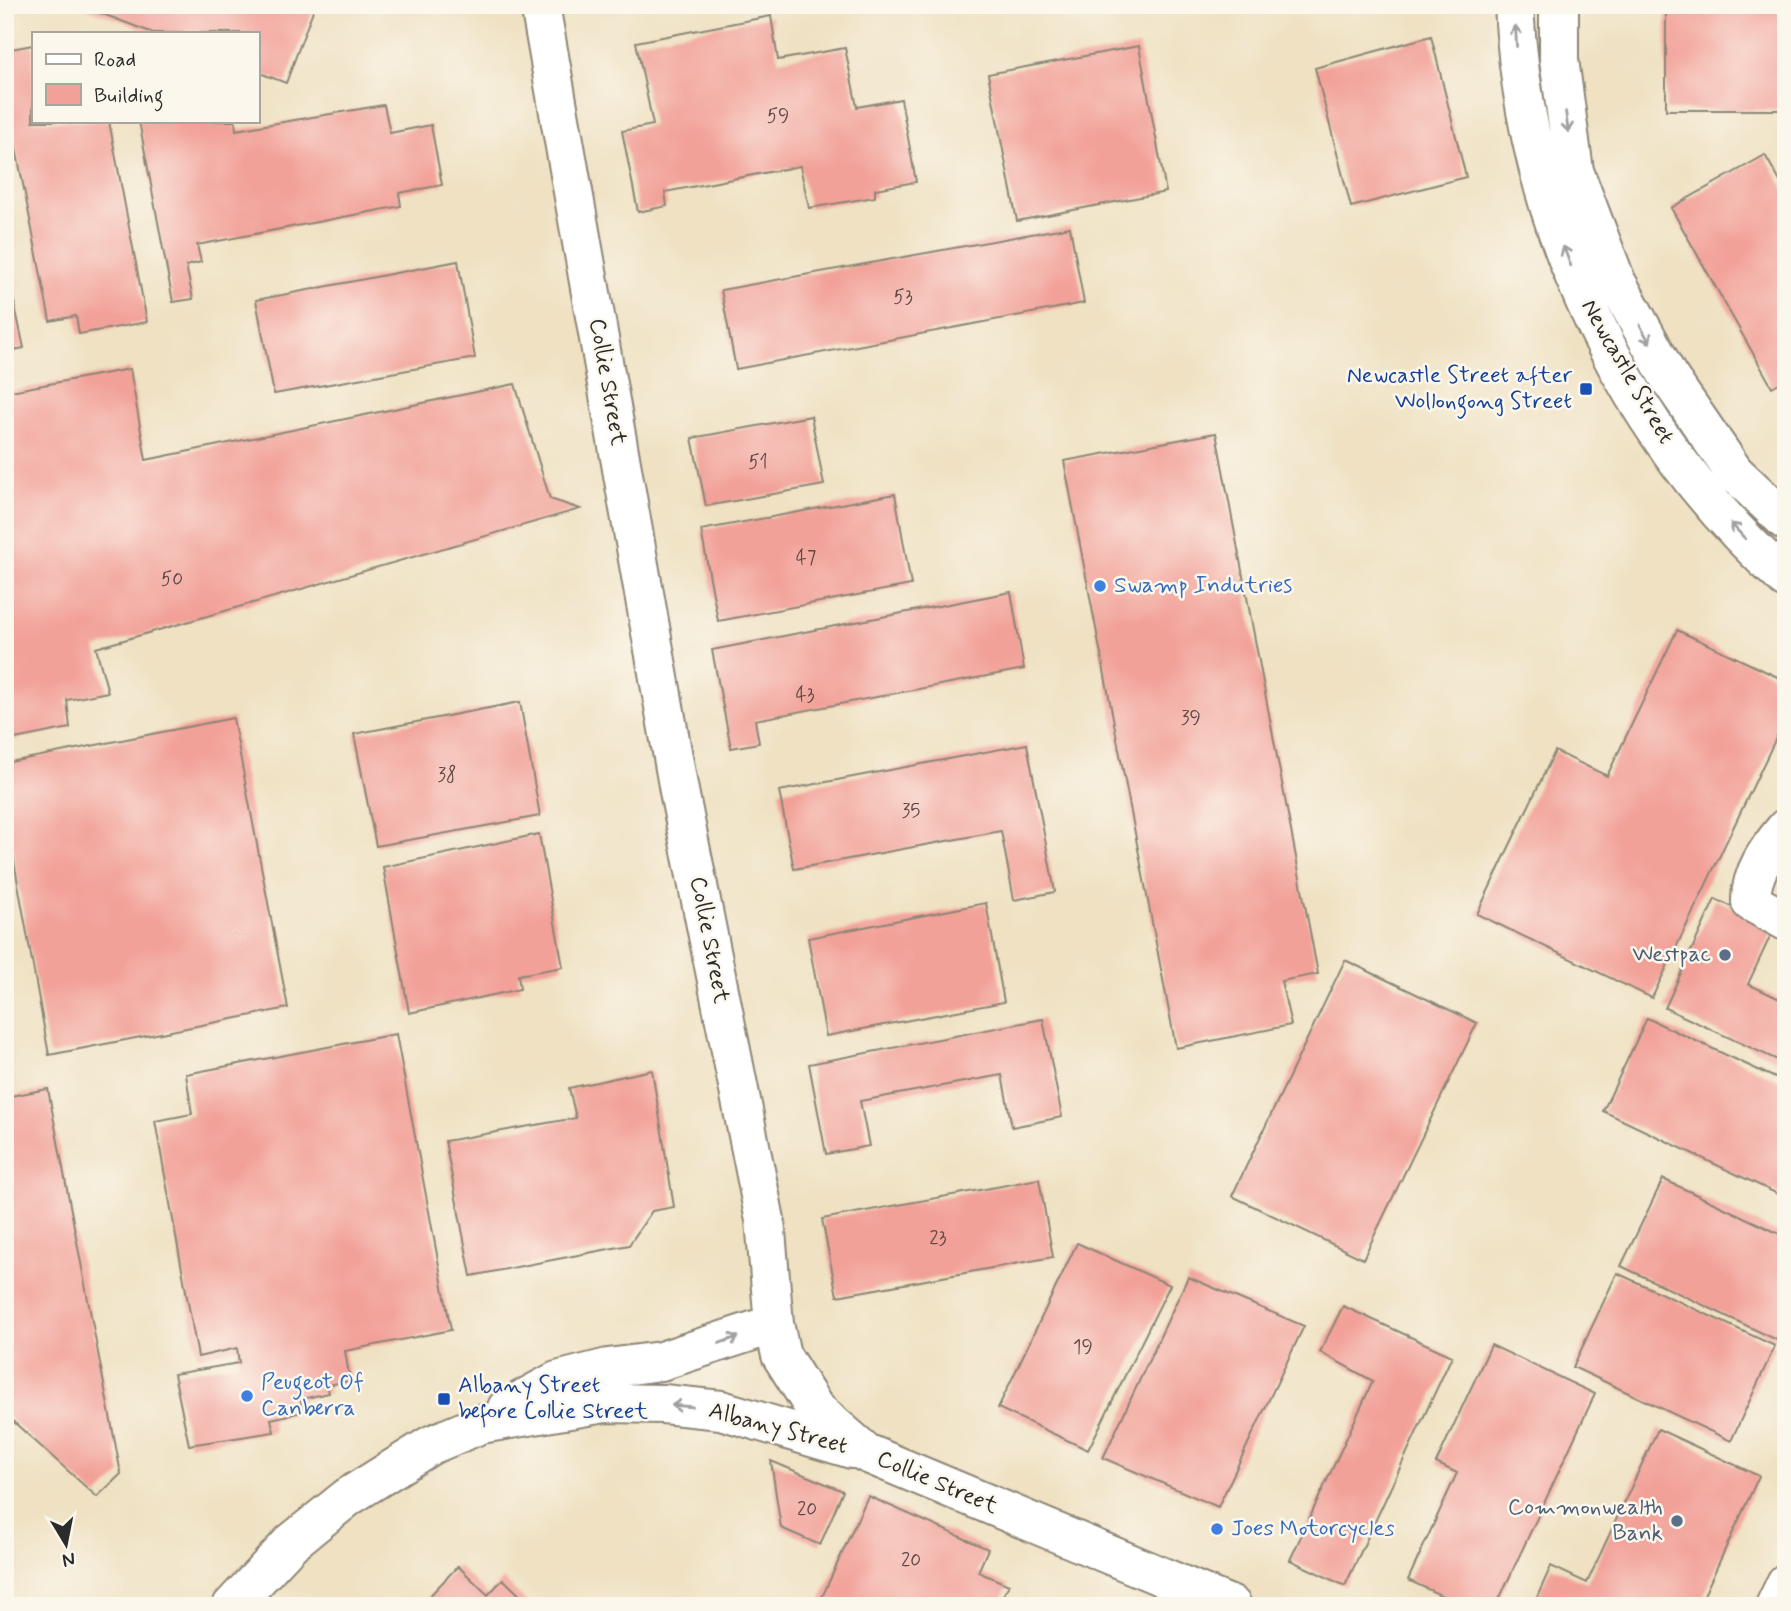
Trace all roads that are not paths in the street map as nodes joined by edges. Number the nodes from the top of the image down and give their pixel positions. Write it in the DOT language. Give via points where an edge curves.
graph roads {
  1 [pos="540,5"];
  2 [pos="1514,5"];
  3 [pos="1559,5"];
  4 [pos="1786,521"];
  5 [pos="1786,579"];
  6 [pos="1786,828"];
  7 [pos="1786,921"];
  8 [pos="774,1324"];
  9 [pos="481,1423"];
  10 [pos="866,1453"];
  11 [pos="1786,1583"];
  12 [pos="232,1606"];
  13 [pos="1232,1606"];
  14 [pos="1775,1606"];
  1 -- 8 [label="street, Collie Street" via="679,791 765,1220"];
  5 -- 2 [label="street, Newcastle Street, one-way" via="1688,473 1622,372 1582,296 1539,176 1524,107"];
  3 -- 4 [label="street, Newcastle Street, one-way" via="1559,59 1574,171 1616,281 1668,376 1734,472"];
  6 -- 7 [label="street" via="1770,846 1751,902"];
  9 -- 8 [label="street, Albany Street, one-way" via="557,1381 661,1361"];
  8 -- 10 [label="street, Collie Street" via="781,1355 815,1409"];
  10 -- 9 [label="street, Albany Street, one-way" via="722,1410 663,1404 605,1403"];
  9 -- 12 [label="street, Albany Street" via="431,1445 348,1497 291,1543"];
  10 -- 13 [label="street, Collie Street"];
  11 -- 14 [label="street"];
}
